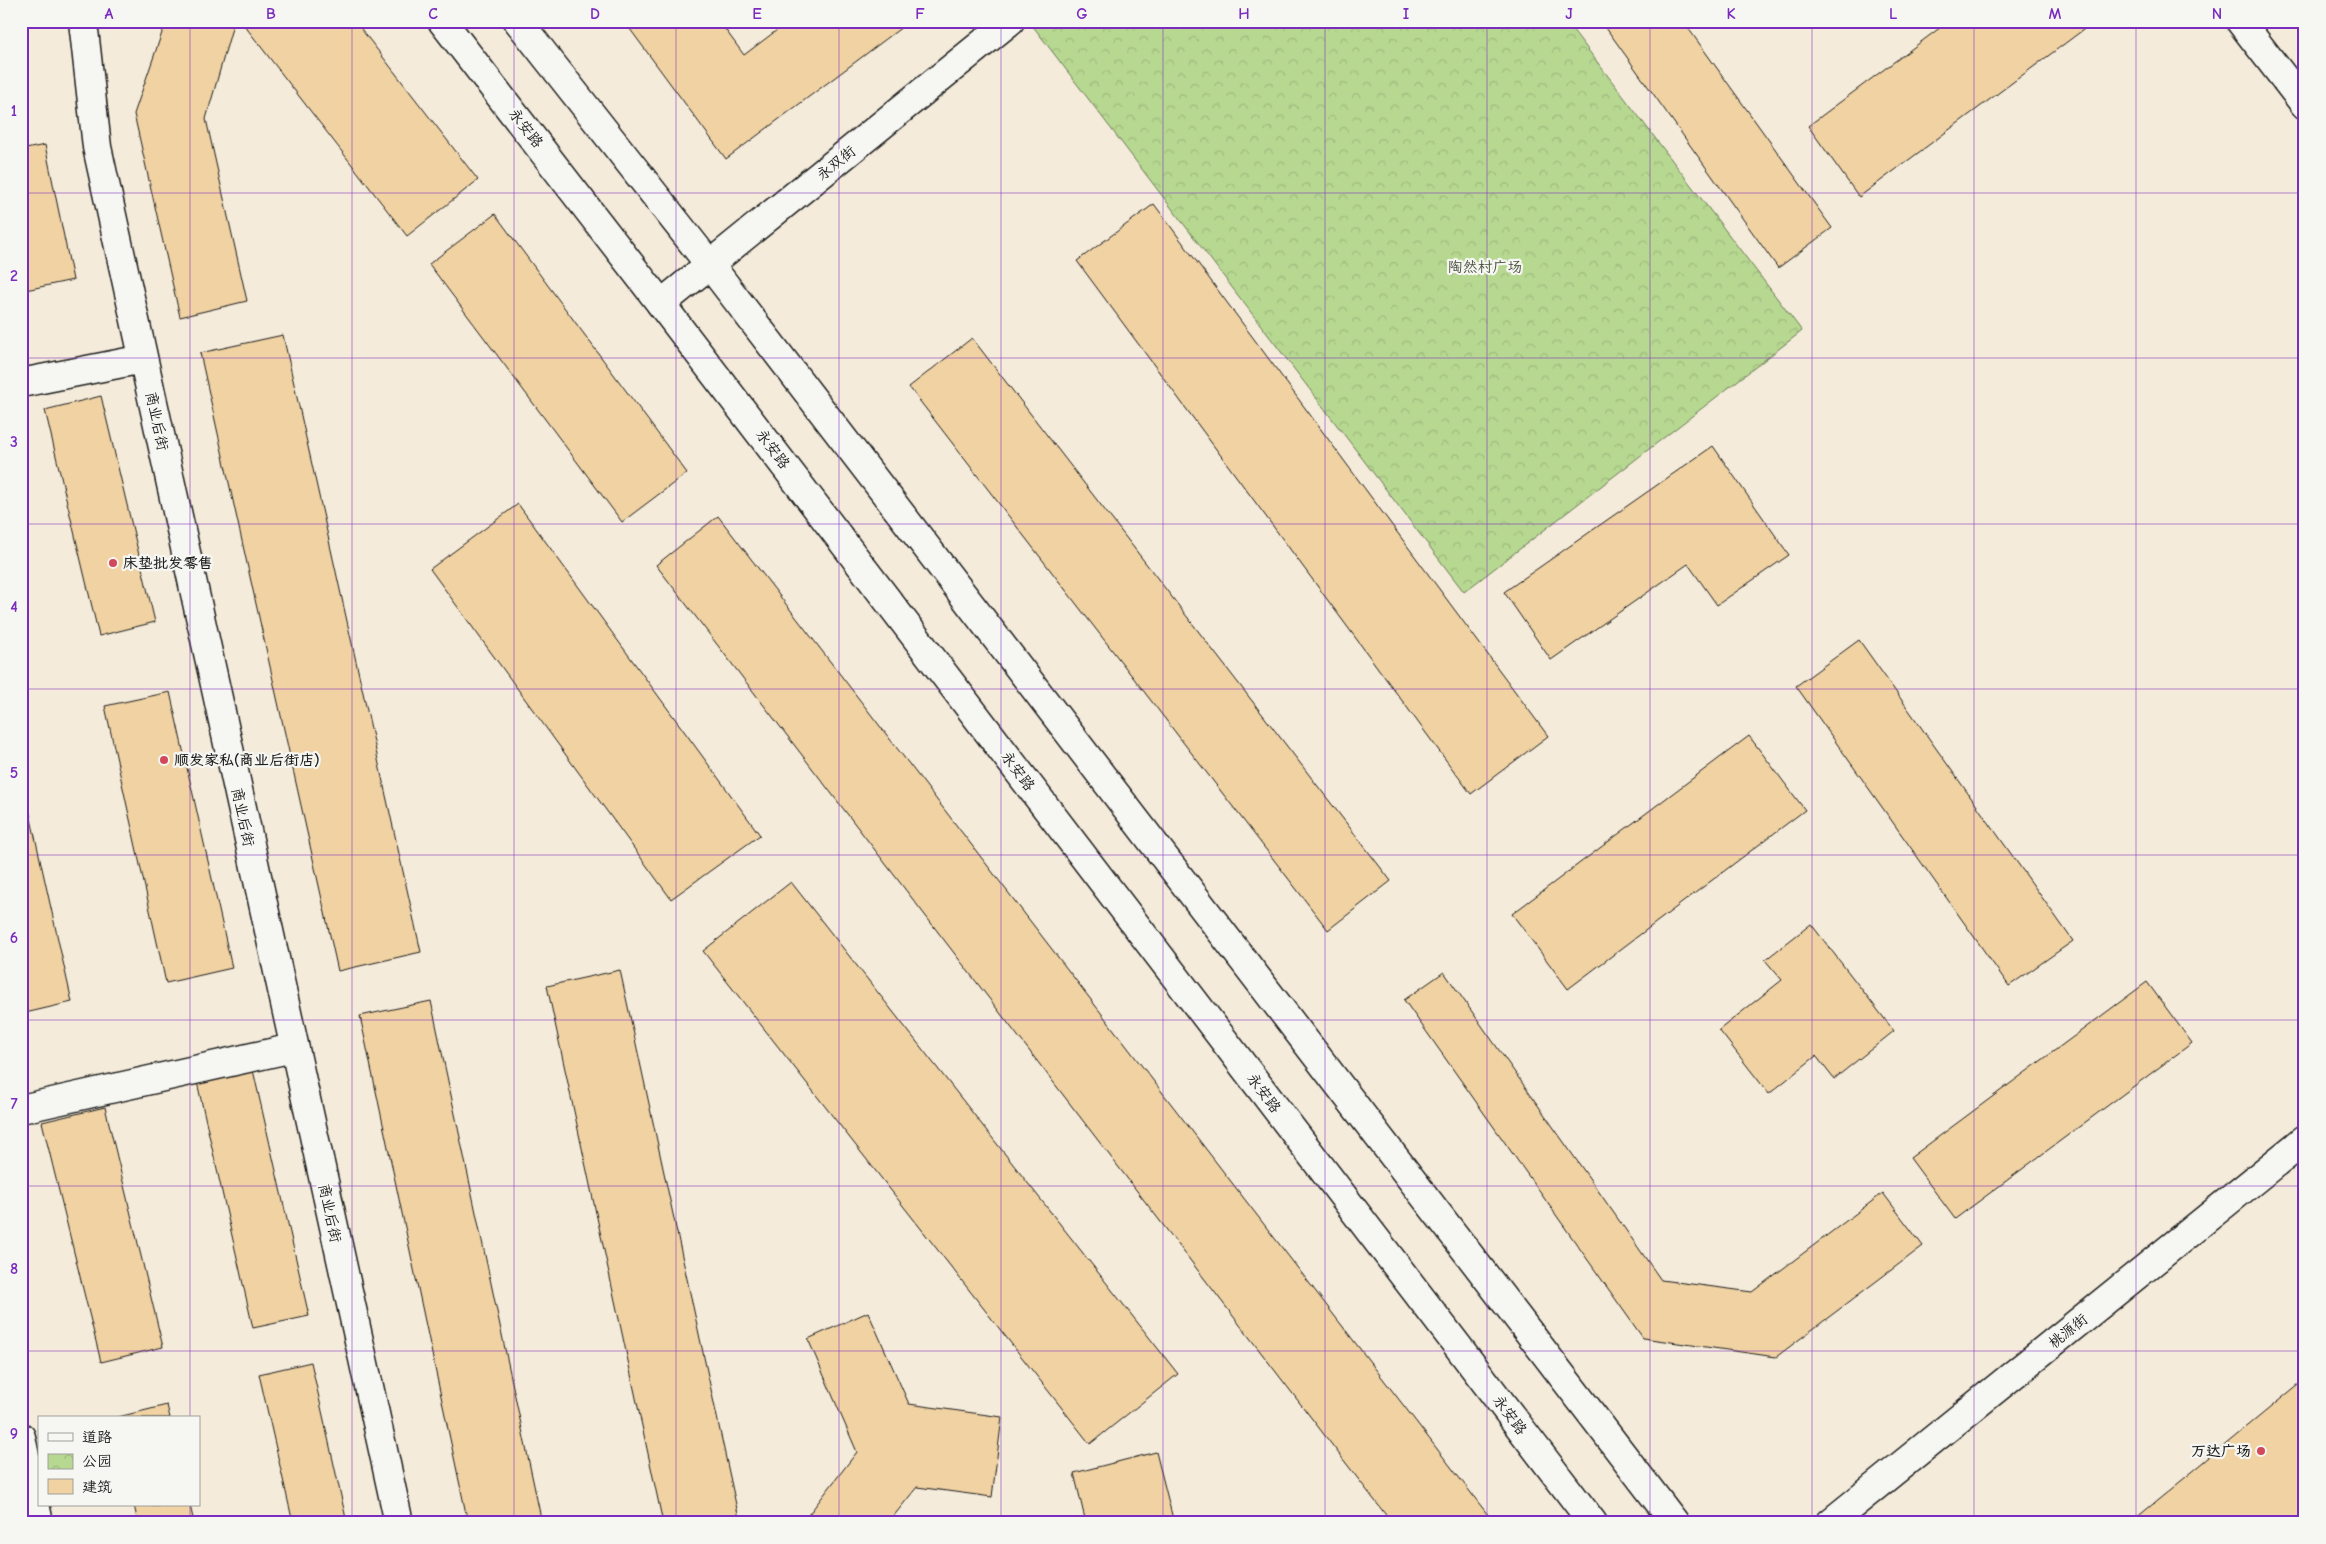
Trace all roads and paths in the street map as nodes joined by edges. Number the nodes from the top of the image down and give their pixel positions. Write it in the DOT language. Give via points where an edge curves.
graph roads {
  1 [pos="83,21"];
  2 [pos="442,21"];
  3 [pos="518,21"];
  4 [pos="1010,21"];
  5 [pos="2240,21"];
  6 [pos="2305,105"];
  7 [pos="710,265"];
  8 [pos="661,304"];
  9 [pos="143,359"];
  10 [pos="21,383"];
  11 [pos="293,1048"];
  12 [pos="21,1109"];
  13 [pos="2305,1139"];
  14 [pos="21,1437"];
  15 [pos="39,1523"];
  16 [pos="399,1523"];
  17 [pos="1592,1523"];
  18 [pos="1675,1523"];
  19 [pos="1830,1523"];
  1 -- 9 [label="street, 商业后街" via="97,147"];
  2 -- 8 [label="street, 永安路"];
  3 -- 7 [label="street"];
  4 -- 7 [label="street, 永双街"];
  5 -- 6 [label="street"];
  7 -- 8 [label="street, 永双街"];
  7 -- 18 [label="street"];
  8 -- 17 [label="street, 永安路"];
  9 -- 10 [label="street"];
  9 -- 11 [label="street, 商业后街"];
  11 -- 12 [label="street"];
  11 -- 16 [label="street, 商业后街"];
  13 -- 19 [label="street, 桃源街"];
  14 -- 15 [label="street"];
}
